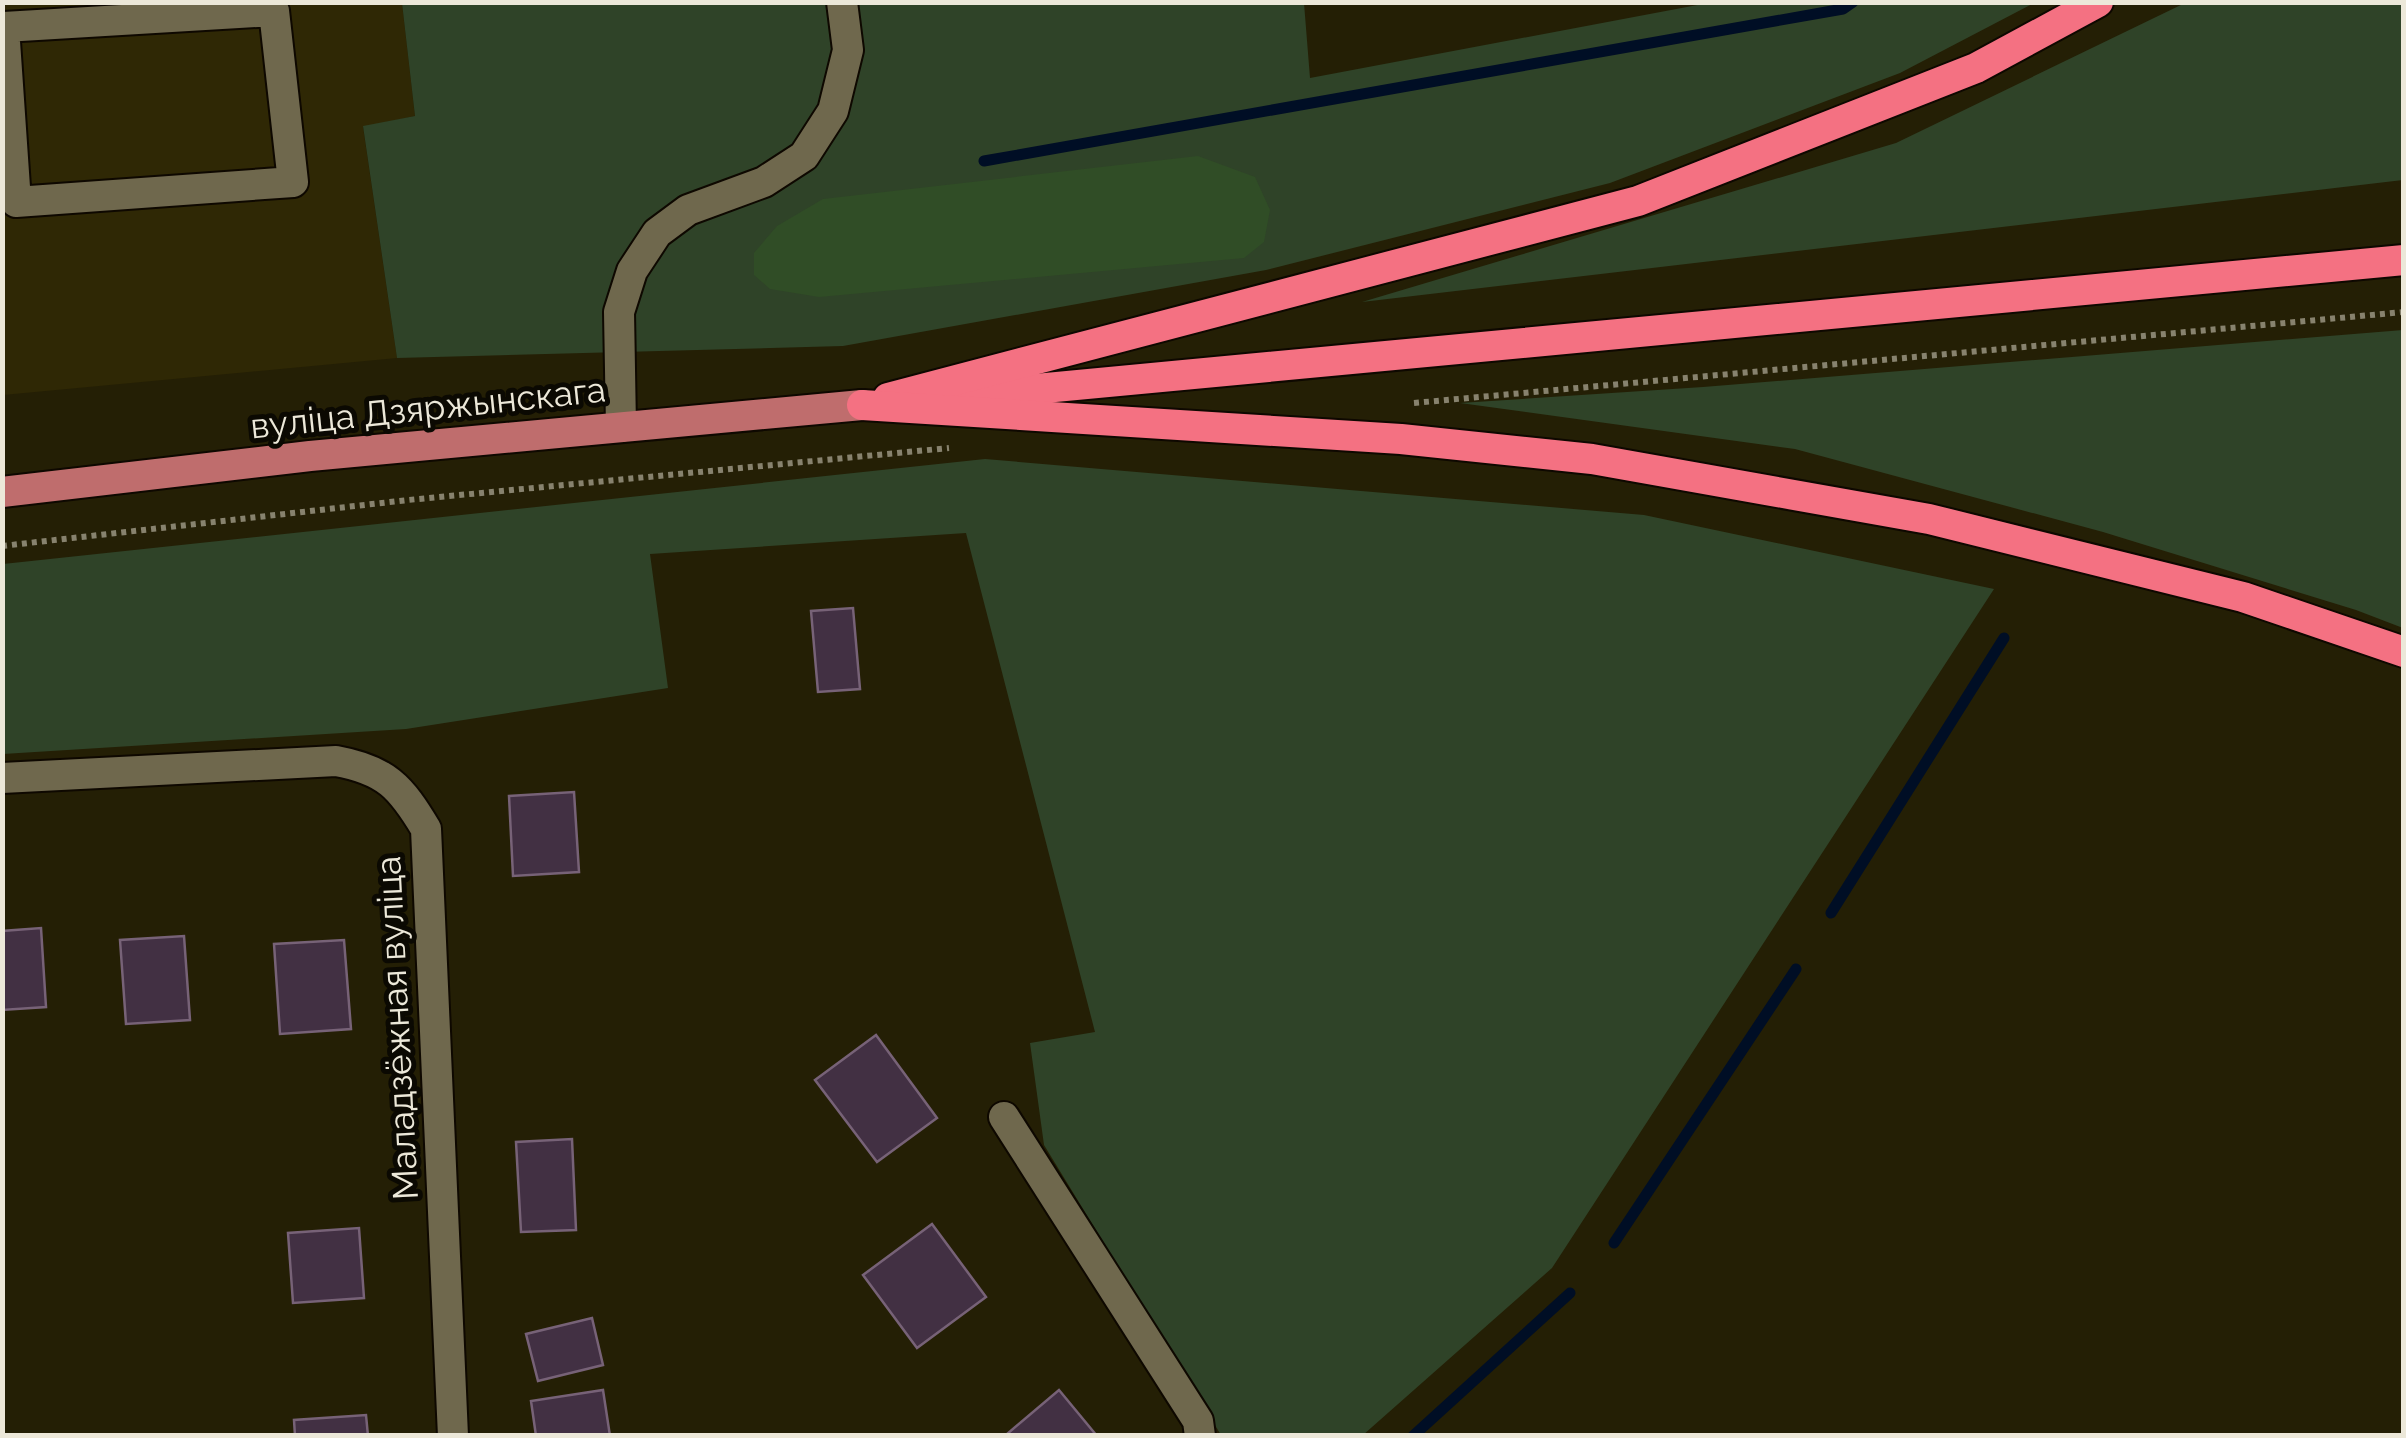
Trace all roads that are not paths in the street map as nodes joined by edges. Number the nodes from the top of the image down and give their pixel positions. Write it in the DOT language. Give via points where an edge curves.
graph roads {
  1 [pos="842,2"];
  2 [pos="2098,2"];
  3 [pos="4,27"];
  4 [pos="2404,260"];
  5 [pos="862,405"];
  6 [pos="621,427"];
  7 [pos="2,492"];
  8 [pos="2404,652"];
  9 [pos="2,778"];
  10 [pos="1004,1117"];
  11 [pos="453,1436"];
  12 [pos="1200,1436"];
  1 -- 6 [label="street" via="848,50 832,111 804,156 764,182 688,210 657,233 632,271 619,312"];
  2 -- 5 [label="highway" via="1976,68 1638,201"];
  3 -- 3 [label="street" via="274,11 293,182 16,202"];
  4 -- 5 [label="highway"];
  5 -- 6 [label="main road, вуліца Дзяржынскага"];
  5 -- 8 [label="highway" via="1362,436 1592,460 1928,519 2243,597"];
  6 -- 7 [label="main road, вуліца Дзяржынскага"];
  9 -- 11 [label="street, Маладзёжная вуліца" via="336,761 367,766 410,803 426,830"];
  10 -- 12 [label="street" via="1198,1421"];
}
